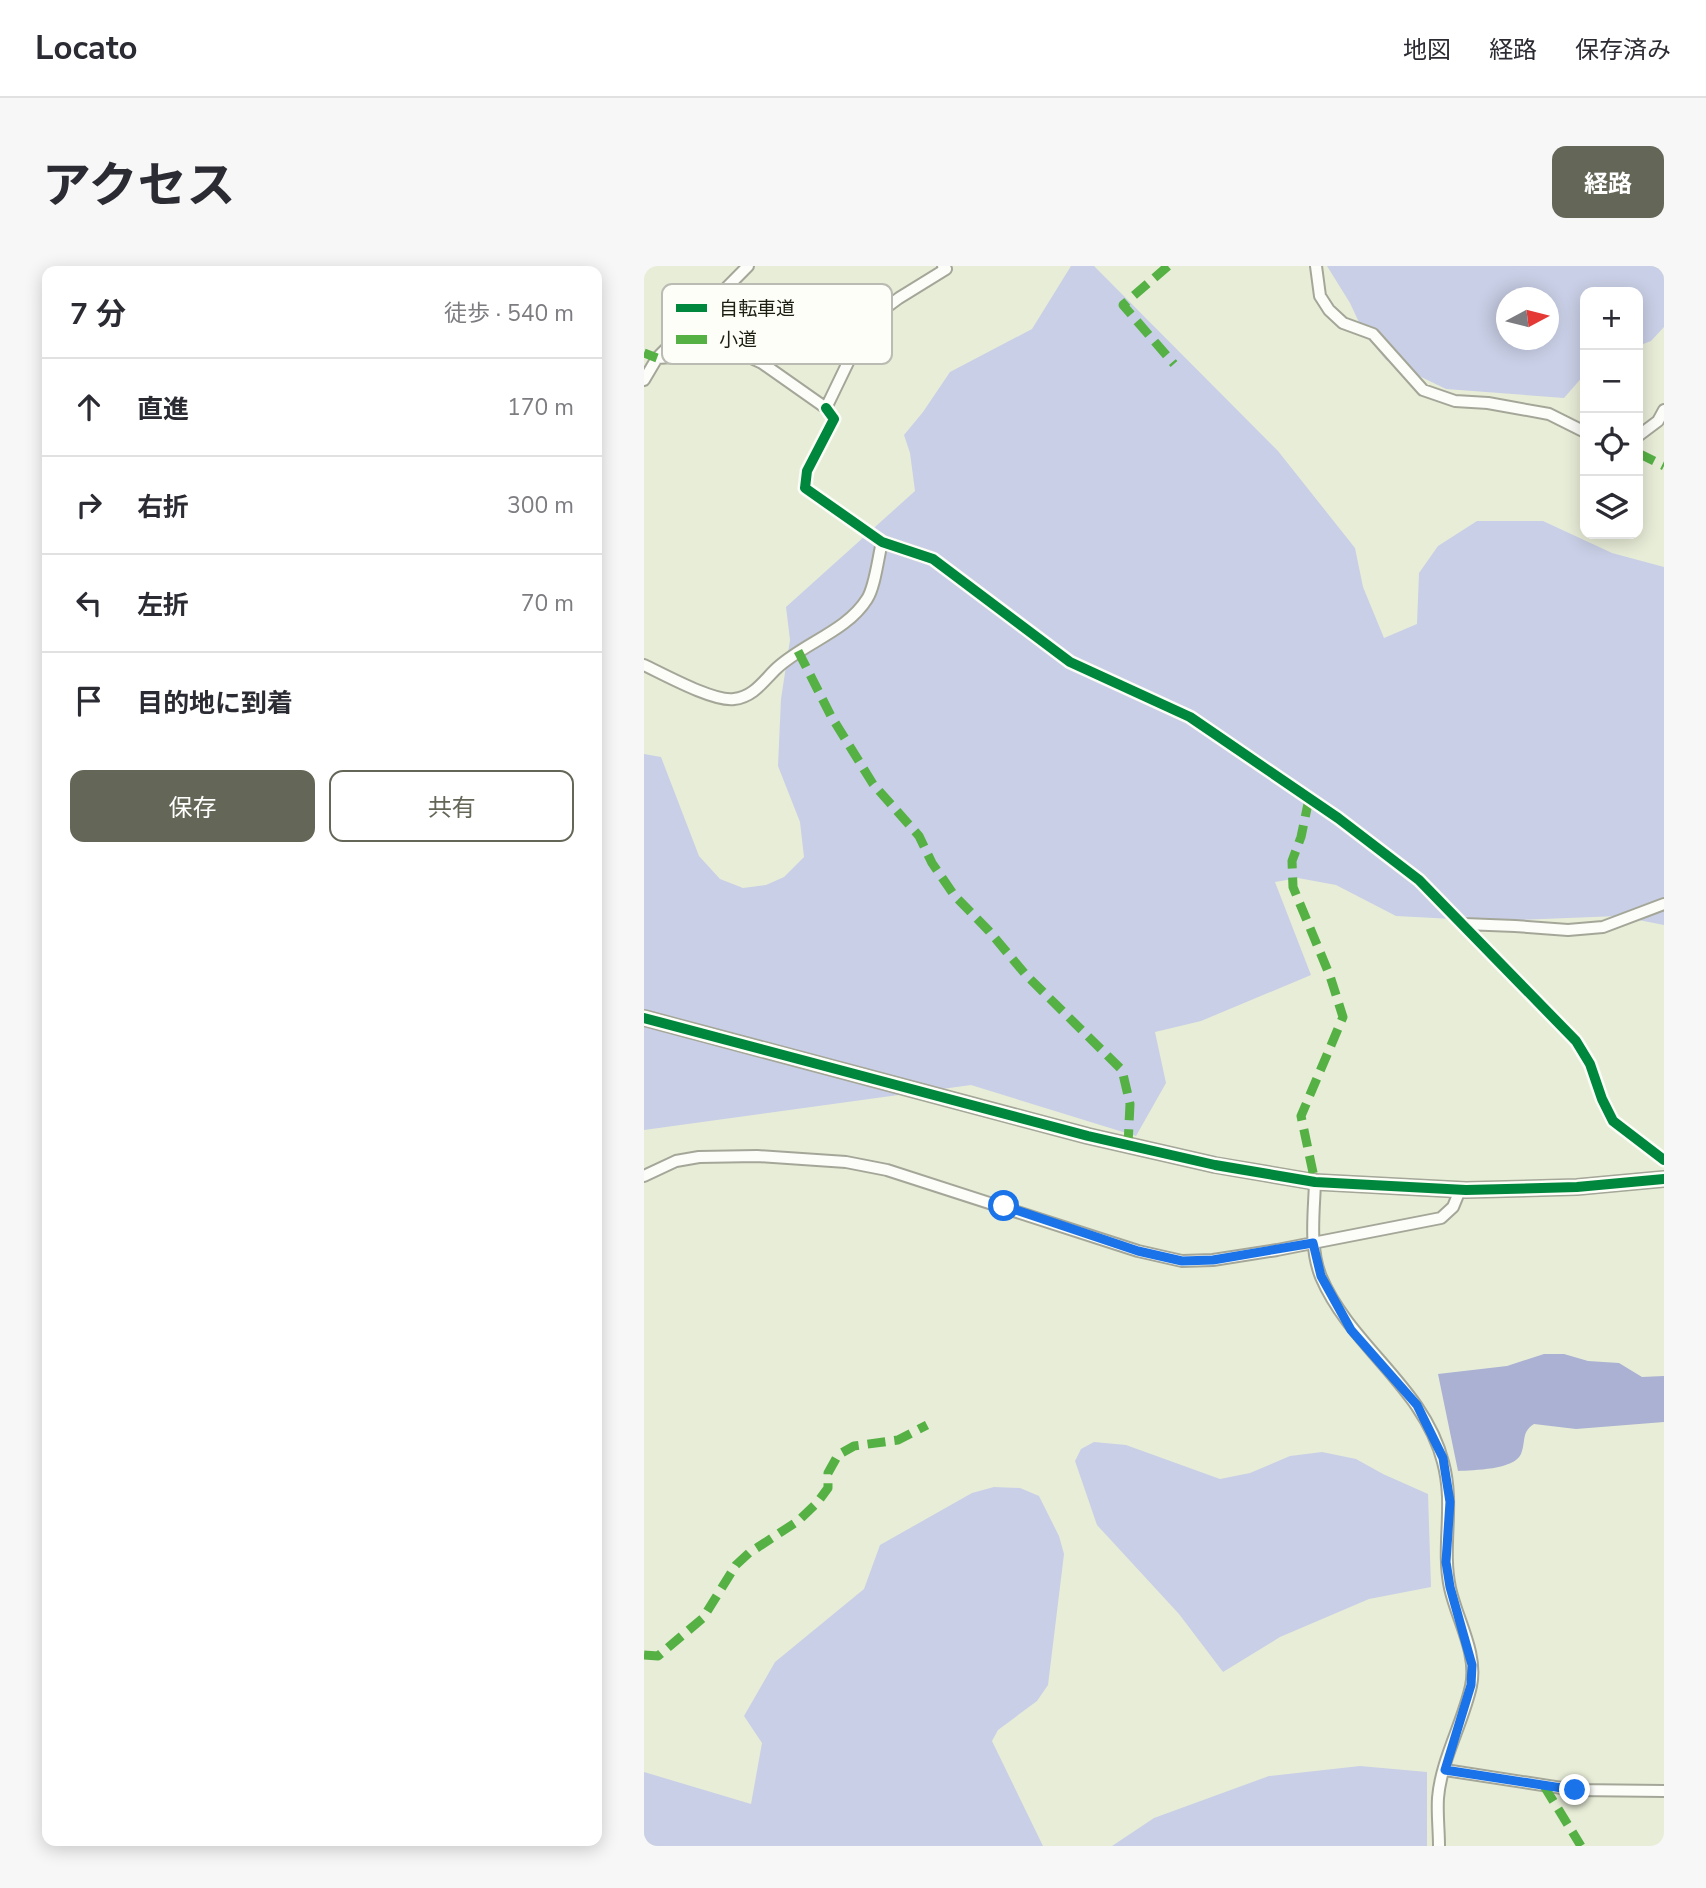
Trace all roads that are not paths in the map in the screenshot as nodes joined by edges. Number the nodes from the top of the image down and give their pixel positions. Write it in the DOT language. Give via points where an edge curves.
graph roads {
  1 [pos="748,266"];
  2 [pos="943,266"];
  3 [pos="1315,266"];
  4 [pos="730,284"];
  5 [pos="892,303"];
  6 [pos="662,353"];
  7 [pos="657,358"];
  8 [pos="662,358"];
  9 [pos="763,364"];
  10 [pos="847,364"];
  11 [pos="644,380"];
  12 [pos="826,408"];
  13 [pos="1664,410"];
  14 [pos="1580,430"];
  15 [pos="1643,432"];
  16 [pos="882,542"];
  17 [pos="644,666"];
  18 [pos="1664,904"];
  19 [pos="1464,925"];
  20 [pos="644,1018"];
  21 [pos="1664,1160"];
  22 [pos="644,1176"];
  23 [pos="1664,1180"];
  24 [pos="1315,1182"];
  25 [pos="1460,1190"];
  26 [pos="1313,1243"];
  27 [pos="1445,1770"];
  28 [pos="1664,1791"];
  29 [pos="1440,1846"];
  1 -- 4 [label="street"];
  2 -- 5 [label="street" via="946,269"];
  3 -- 14 [label="street" via="1320,296 1329,310 1343,323 1373,334 1423,390 1455,401 1488,402 1549,414"];
  6 -- 7 [label="street"];
  7 -- 8 [label="street"];
  7 -- 11 [label="street"];
  9 -- 12 [label="street"];
  10 -- 12 [label="street"];
  12 -- 16 [label="street" via="834,419 807,471 805,488"];
  13 -- 15 [label="street"];
  16 -- 17 [label="street" via="868,598 850,618 798,651 752,693 719,699"];
  16 -- 19 [label="street" via="933,559 1070,662 1190,717 1338,818 1419,880"];
  18 -- 19 [label="street" via="1603,926 1568,930"];
  19 -- 21 [label="street" via="1576,1041 1613,1121"];
  20 -- 24 [label="street" via="1087,1136"];
  22 -- 26 [label="street" via="676,1161 699,1157 846,1162 887,1170 1182,1261"];
  23 -- 25 [label="street"];
  24 -- 25 [label="street"];
  24 -- 26 [label="street"];
  25 -- 26 [label="street" via="1453,1207 1441,1218"];
  26 -- 27 [label="street" via="1321,1276 1351,1330 1417,1405 1443,1458 1450,1502 1446,1562 1472,1665 1471,1685"];
  27 -- 28 [label="street" via="1575,1790"];
  27 -- 29 [label="street" via="1438,1797"];
}
